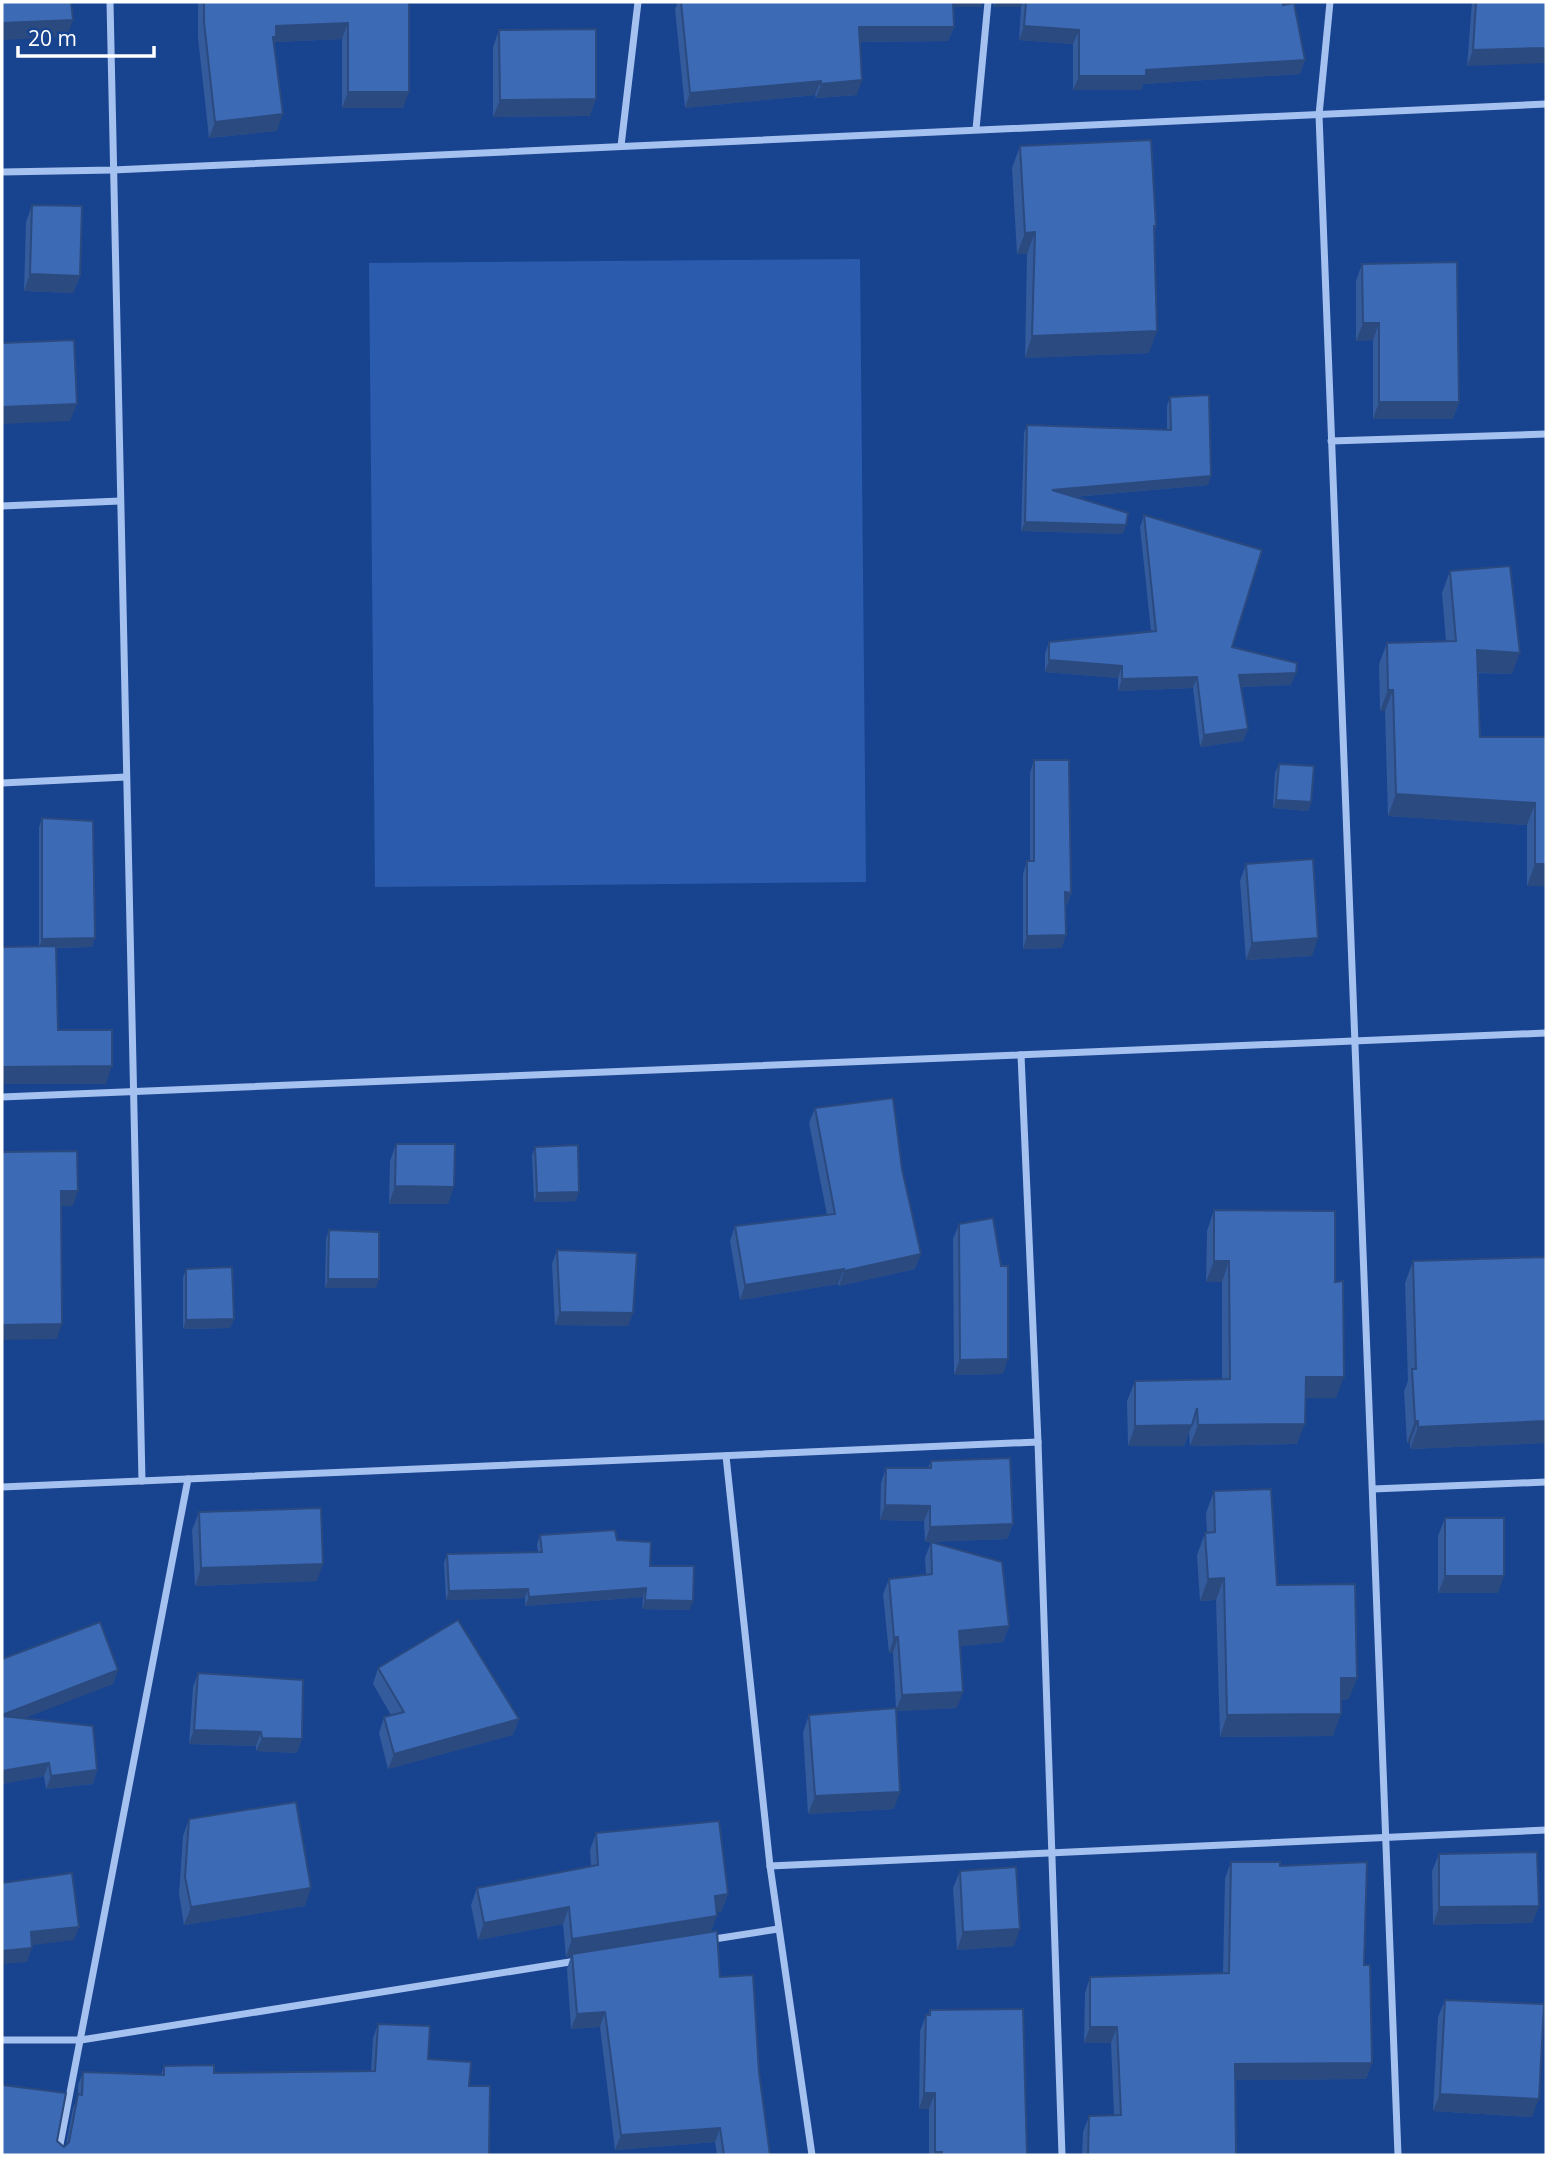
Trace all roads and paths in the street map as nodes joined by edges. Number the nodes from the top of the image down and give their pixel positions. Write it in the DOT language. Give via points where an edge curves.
graph roads {
  1 [pos="110,2"];
  2 [pos="638,2"];
  3 [pos="988,2"];
  4 [pos="1330,2"];
  5 [pos="1546,104"];
  6 [pos="1318,115"];
  7 [pos="976,129"];
  8 [pos="621,146"];
  9 [pos="113,170"];
  10 [pos="2,172"];
  11 [pos="1546,434"];
  12 [pos="1331,441"];
  13 [pos="120,501"];
  14 [pos="2,506"];
  15 [pos="126,777"];
  16 [pos="2,783"];
  17 [pos="1546,1033"];
  18 [pos="1355,1041"];
  19 [pos="1021,1055"];
  20 [pos="134,1091"];
  21 [pos="2,1097"];
  22 [pos="1038,1442"];
  23 [pos="726,1456"];
  24 [pos="188,1479"];
  25 [pos="142,1481"];
  26 [pos="1546,1482"];
  27 [pos="2,1487"];
  28 [pos="1373,1489"];
  29 [pos="1546,1830"];
  30 [pos="1386,1838"];
  31 [pos="1052,1853"];
  32 [pos="770,1866"];
  33 [pos="778,1928"];
  34 [pos="696,1942"];
  35 [pos="587,1959"];
  36 [pos="2,2040"];
  37 [pos="81,2040"];
  38 [pos="58,2155"];
  39 [pos="812,2155"];
  40 [pos="1062,2155"];
  41 [pos="1398,2155"];
  1 -- 9 [label="street"];
  2 -- 8 [label="street"];
  3 -- 7 [label="street"];
  4 -- 6 [label="street"];
  5 -- 6 [label="street"];
  6 -- 7 [label="street"];
  6 -- 12 [label="street"];
  7 -- 8 [label="street"];
  8 -- 9 [label="street"];
  9 -- 10 [label="street"];
  9 -- 13 [label="street"];
  11 -- 12 [label="street"];
  12 -- 18 [label="street"];
  13 -- 14 [label="street"];
  13 -- 15 [label="street"];
  15 -- 16 [label="street"];
  15 -- 20 [label="street"];
  17 -- 18 [label="street"];
  18 -- 19 [label="street"];
  18 -- 28 [label="street"];
  19 -- 20 [label="street"];
  19 -- 22 [label="street"];
  20 -- 21 [label="street"];
  20 -- 25 [label="street"];
  22 -- 23 [label="street"];
  22 -- 31 [label="street"];
  23 -- 24 [label="street"];
  23 -- 32 [label="street"];
  24 -- 25 [label="street"];
  24 -- 37 [label="street"];
  25 -- 27 [label="street"];
  26 -- 28 [label="street"];
  28 -- 30 [label="street"];
  29 -- 30 [label="street"];
  30 -- 31 [label="street"];
  30 -- 41 [label="street"];
  31 -- 32 [label="street"];
  31 -- 40 [label="street"];
  32 -- 33 [label="street"];
  33 -- 34 [label="street"];
  33 -- 39 [label="street"];
  35 -- 37 [label="street"];
  36 -- 37 [label="street"];
  37 -- 38 [label="street"];
}
